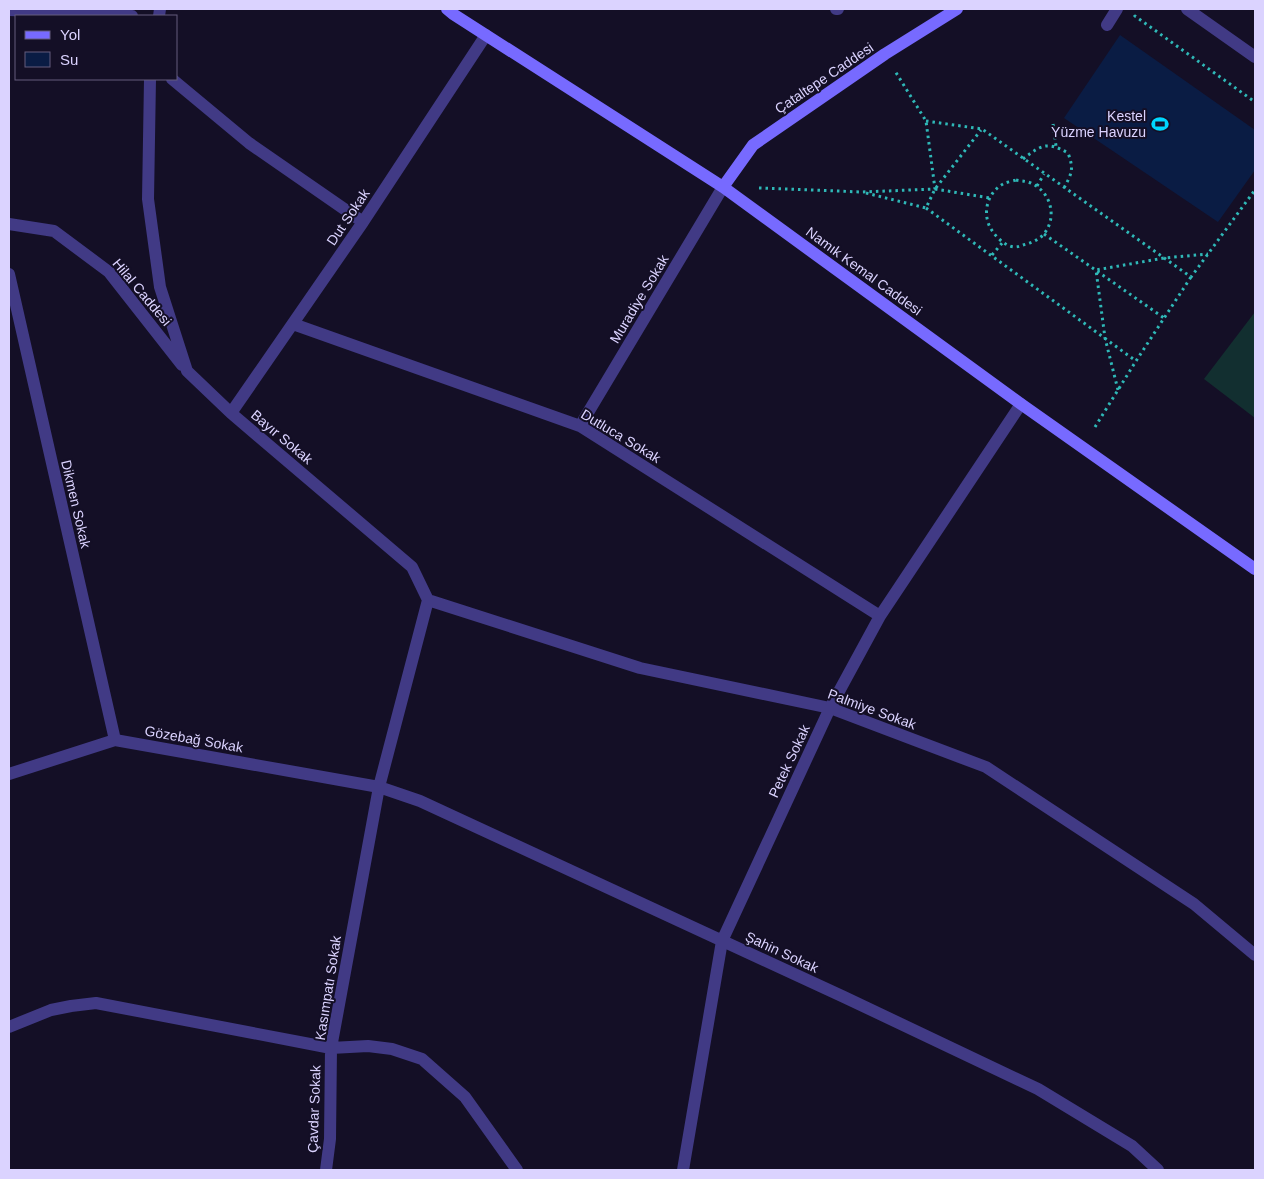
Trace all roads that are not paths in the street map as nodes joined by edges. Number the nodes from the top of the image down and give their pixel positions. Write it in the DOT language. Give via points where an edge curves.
graph roads {
  1 [pos="447,9"];
  2 [pos="957,9"];
  3 [pos="1117,9"];
  4 [pos="1187,9"];
  5 [pos="9,10"];
  6 [pos="115,15"];
  7 [pos="1107,25"];
  8 [pos="486,36"];
  9 [pos="1255,57"];
  10 [pos="150,80"];
  11 [pos="173,80"];
  12 [pos="723,187"];
  13 [pos="363,222"];
  14 [pos="9,224"];
  15 [pos="9,274"];
  16 [pos="293,324"];
  17 [pos="187,371"];
  18 [pos="1021,404"];
  19 [pos="231,413"];
  20 [pos="580,426"];
  21 [pos="1255,568"];
  22 [pos="428,600"];
  23 [pos="880,616"];
  24 [pos="830,708"];
  25 [pos="115,740"];
  26 [pos="9,774"];
  27 [pos="378,787"];
  28 [pos="722,940"];
  29 [pos="1255,955"];
  30 [pos="9,1028"];
  31 [pos="331,1048"];
  32 [pos="326,1170"];
  33 [pos="517,1170"];
  34 [pos="683,1170"];
  35 [pos="1158,1170"];
  1 -- 8 [label="main road, Namık Kemal Caddesi"];
  2 -- 12 [label="main road, Çataltepe Caddesi" via="753,145"];
  3 -- 7 [label="street"];
  4 -- 9 [label="street"];
  5 -- 6 [label="street"];
  8 -- 12 [label="main road, Namık Kemal Caddesi"];
  8 -- 13 [label="street, Dut Sokak"];
  10 -- 17 [label="street, Bayır Sokak" via="148,199 160,287"];
  11 -- 13 [label="street" via="248,143"];
  12 -- 18 [label="main road, Namık Kemal Caddesi"];
  12 -- 20 [label="street, Muradiye Sokak"];
  13 -- 16 [label="street, Dut Sokak"];
  14 -- 17 [label="street, Hilal Caddesi" via="54,231 109,272"];
  15 -- 25 [label="street, Dikmen Sokak"];
  16 -- 19 [label="street, Dut Sokak"];
  16 -- 20 [label="street, Dutluca Sokak"];
  17 -- 19 [label="street, Bayır Sokak"];
  18 -- 21 [label="main road, Namık Kemal Caddesi"];
  18 -- 23 [label="street, Petek Sokak"];
  19 -- 22 [label="street, Bayır Sokak" via="412,567"];
  20 -- 23 [label="street, Dutluca Sokak"];
  22 -- 24 [label="street, Palmiye Sokak" via="640,668"];
  22 -- 27 [label="street"];
  23 -- 24 [label="street, Petek Sokak"];
  24 -- 28 [label="street, Petek Sokak"];
  24 -- 29 [label="street, Palmiye Sokak" via="986,767 1194,904"];
  25 -- 26 [label="street, Gözebağ Sokak"];
  25 -- 27 [label="street, Gözebağ Sokak"];
  27 -- 28 [label="street, Şahin Sokak" via="420,801"];
  27 -- 31 [label="street, Kasımpatı Sokak"];
  28 -- 34 [label="street, Petek Sokak"];
  28 -- 35 [label="street, Şahin Sokak" via="1038,1089 1132,1146"];
  30 -- 31 [label="street" via="51,1010 96,1003"];
  31 -- 32 [label="street, Çavdar Sokak" via="330,1139"];
  31 -- 33 [label="street, Kasımpatı Sokak" via="368,1046 422,1058 465,1097"];
}
